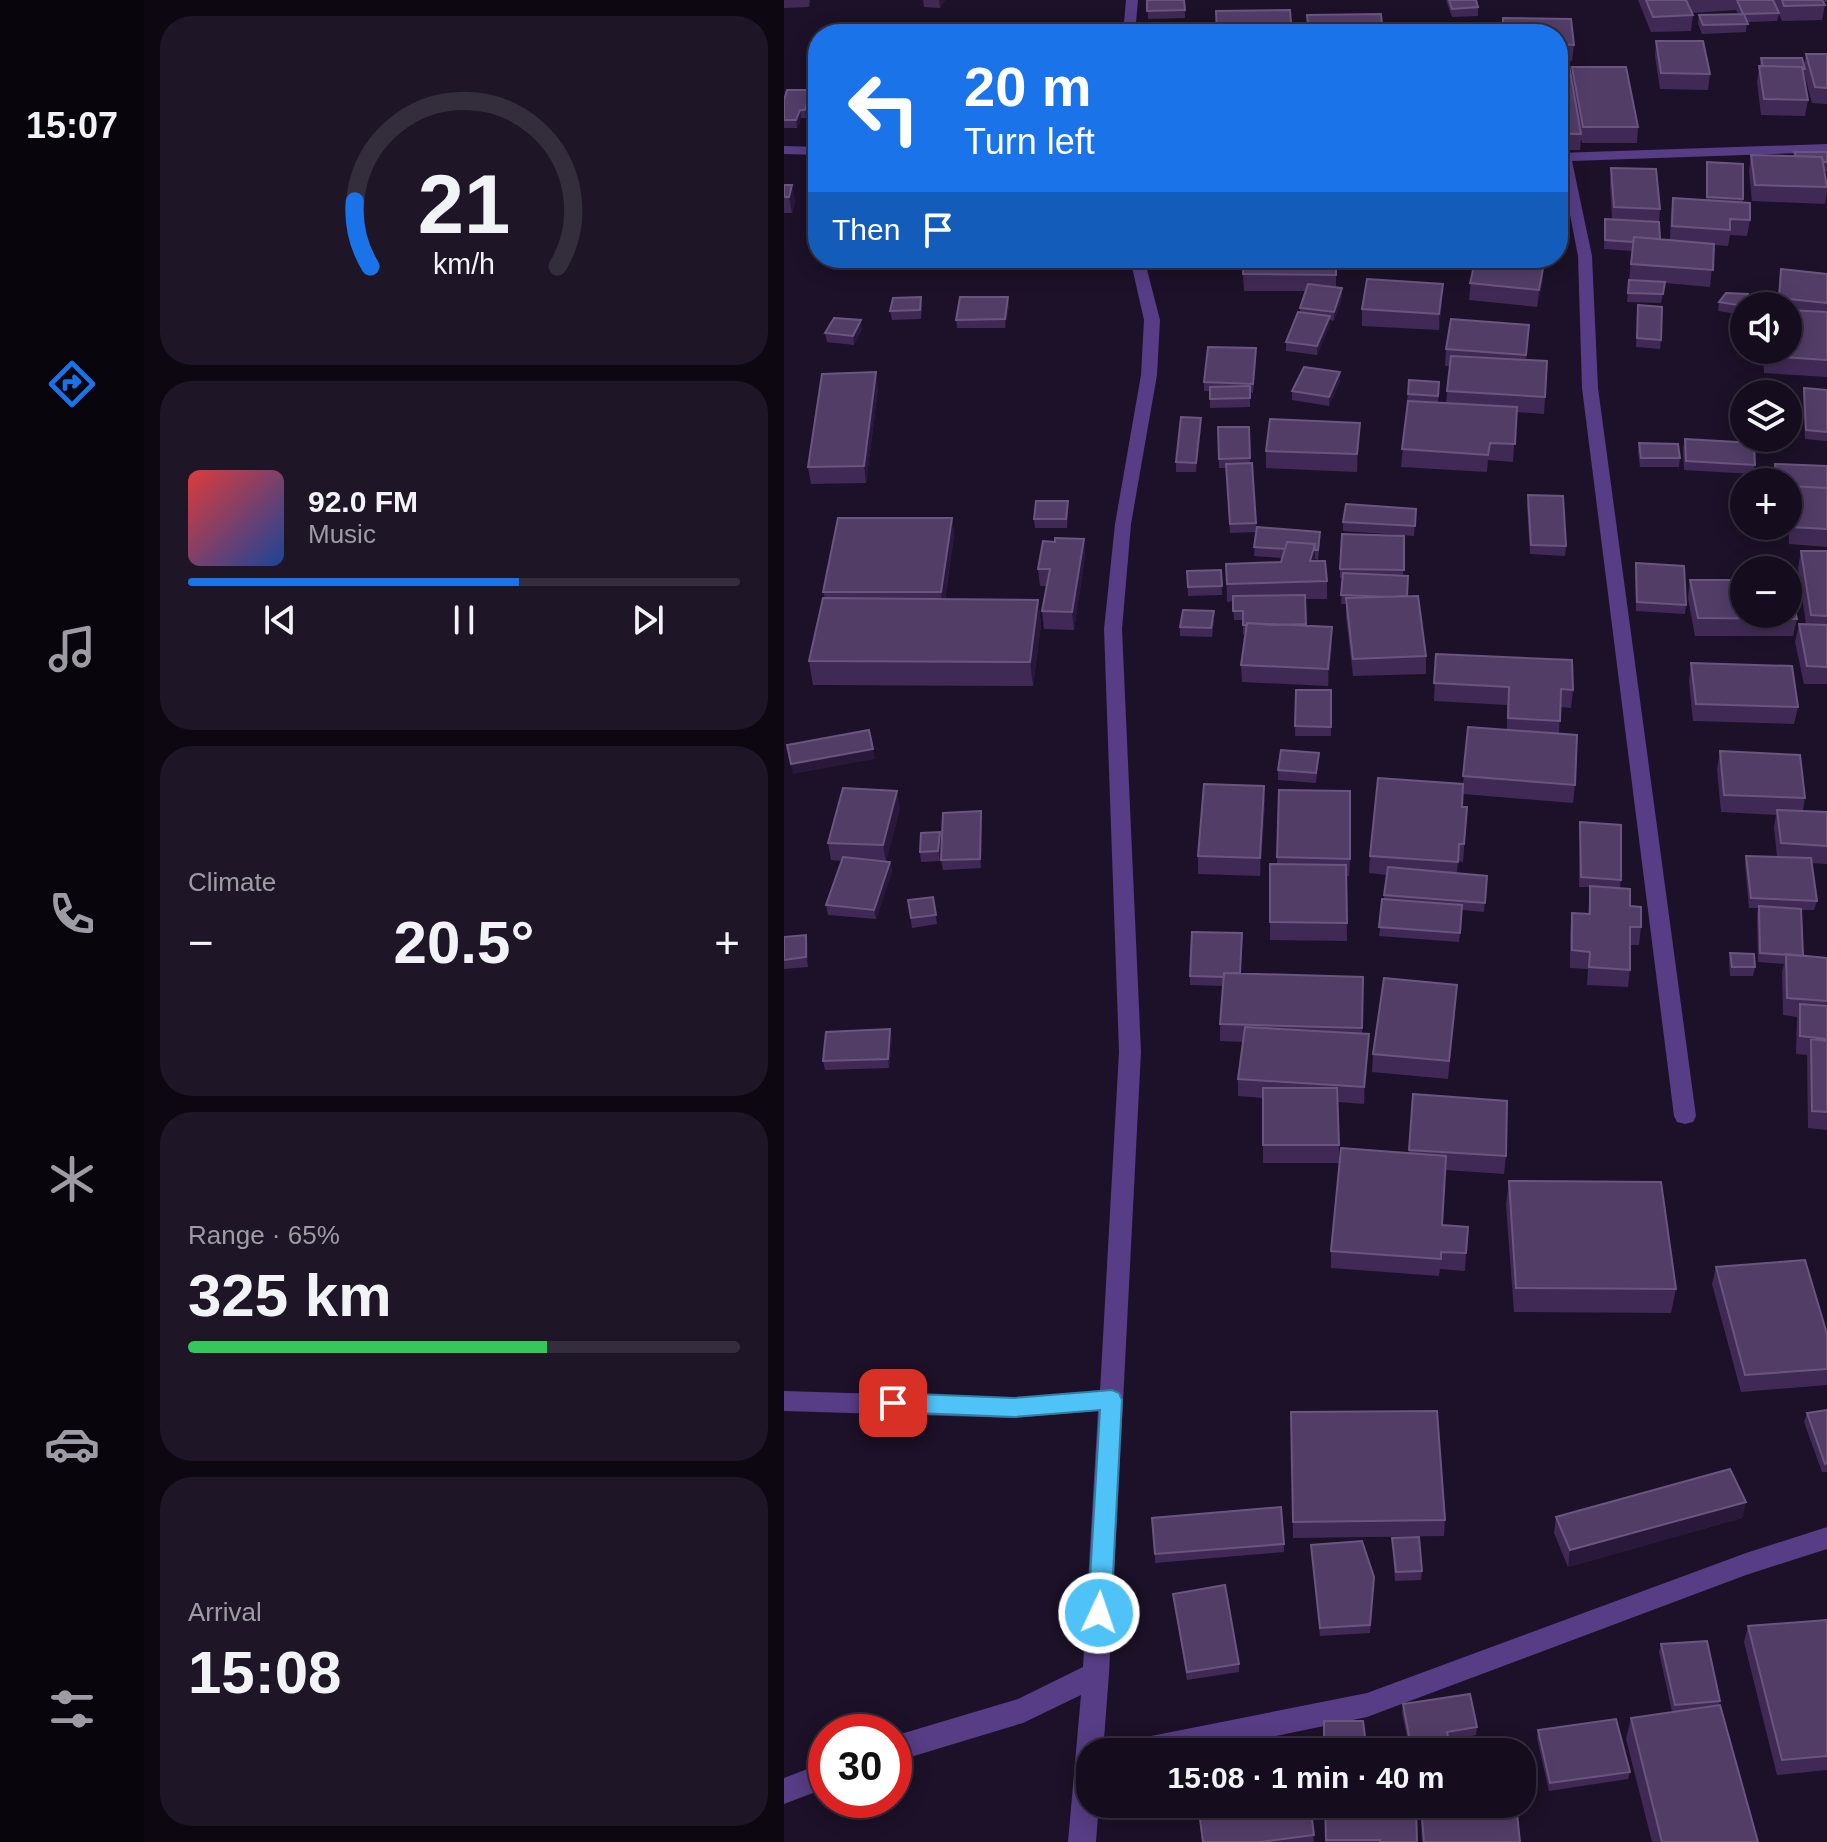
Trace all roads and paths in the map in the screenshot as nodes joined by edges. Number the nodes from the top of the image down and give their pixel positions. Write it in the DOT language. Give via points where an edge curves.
graph roads {
  1 [pos="1132,0"];
  2 [pos="1130,24"];
  3 [pos="1827,148"];
  4 [pos="784,150"];
  5 [pos="808,151"];
  6 [pos="1568,157"];
  7 [pos="1568,186"];
  8 [pos="1139,268"];
  9 [pos="1685,1116"];
  10 [pos="1112,1400"];
  11 [pos="784,1401"];
  12 [pos="1827,1538"];
  13 [pos="1096,1674"];
  14 [pos="1092,1738"];
  15 [pos="1205,1738"];
  16 [pos="912,1744"];
  17 [pos="808,1782"];
  18 [pos="784,1791"];
  19 [pos="1084,1818"];
  20 [pos="1082,1842"];
  1 -- 2 [label="street"];
  3 -- 6 [label="street"];
  4 -- 5 [label="street"];
  7 -- 9 [label="street" via="1585,256 1590,388"];
  8 -- 10 [label="street" via="1152,320 1149,375 1123,524 1113,629 1130,1052"];
  10 -- 11 [label="street" via="1014,1408"];
  10 -- 13 [label="street"];
  12 -- 15 [label="street" via="1367,1705"];
  13 -- 14 [label="street"];
  13 -- 16 [label="street" via="1023,1710"];
  17 -- 18 [label="street"];
  19 -- 20 [label="street"];
}
